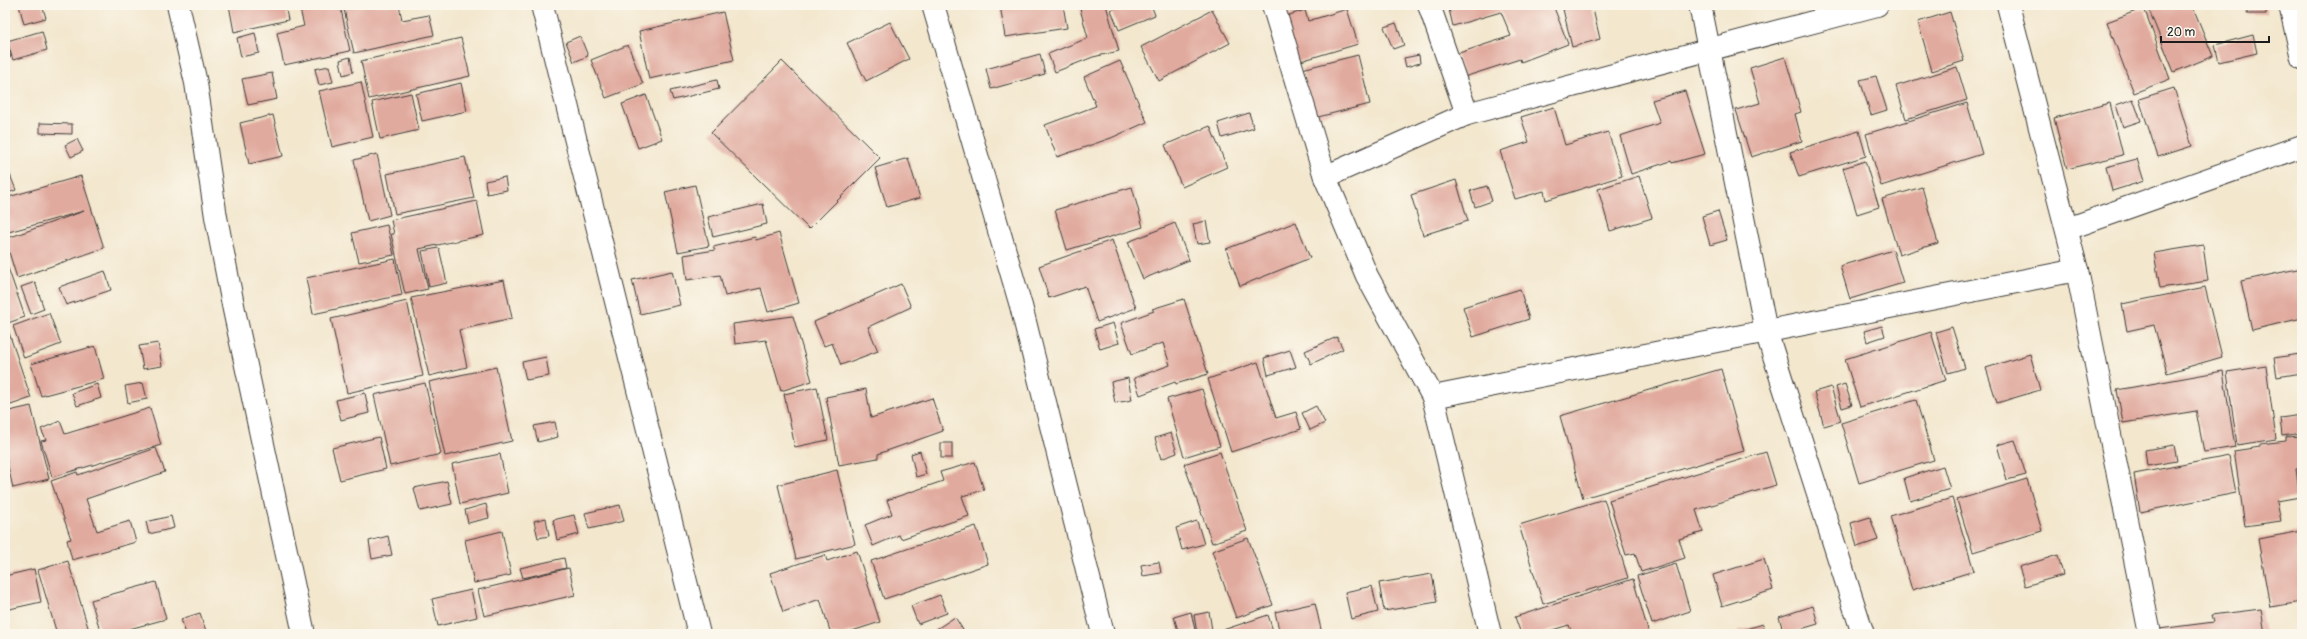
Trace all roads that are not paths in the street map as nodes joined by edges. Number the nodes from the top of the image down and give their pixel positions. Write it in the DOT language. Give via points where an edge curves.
graph roads {
  1 [pos="178,5"];
  2 [pos="542,5"];
  3 [pos="933,5"];
  4 [pos="1273,5"];
  5 [pos="1429,5"];
  6 [pos="1700,5"];
  7 [pos="1877,5"];
  8 [pos="2008,5"];
  9 [pos="2290,5"];
  10 [pos="1711,49"];
  11 [pos="2302,58"];
  12 [pos="1467,114"];
  13 [pos="2302,146"];
  14 [pos="1325,177"];
  15 [pos="2067,229"];
  16 [pos="2077,270"];
  17 [pos="1766,331"];
  18 [pos="1433,397"];
  19 [pos="2146,633"];
  20 [pos="304,634"];
  21 [pos="699,634"];
  22 [pos="1103,634"];
  23 [pos="1490,634"];
  24 [pos="1863,634"];
  1 -- 20 [label="street" via="196,83 216,218 234,310"];
  2 -- 21 [label="street"];
  3 -- 22 [label="street" via="1021,306"];
  4 -- 14 [label="street"];
  5 -- 12 [label="street"];
  6 -- 10 [label="street"];
  7 -- 10 [label="street"];
  8 -- 15 [label="street"];
  9 -- 11 [label="street"];
  10 -- 12 [label="street"];
  10 -- 17 [label="street"];
  12 -- 14 [label="street"];
  13 -- 15 [label="street"];
  14 -- 18 [label="street" via="1367,276"];
  15 -- 16 [label="street"];
  16 -- 17 [label="street"];
  16 -- 19 [label="street"];
  17 -- 18 [label="street"];
  17 -- 24 [label="street"];
  18 -- 23 [label="street"];
}
